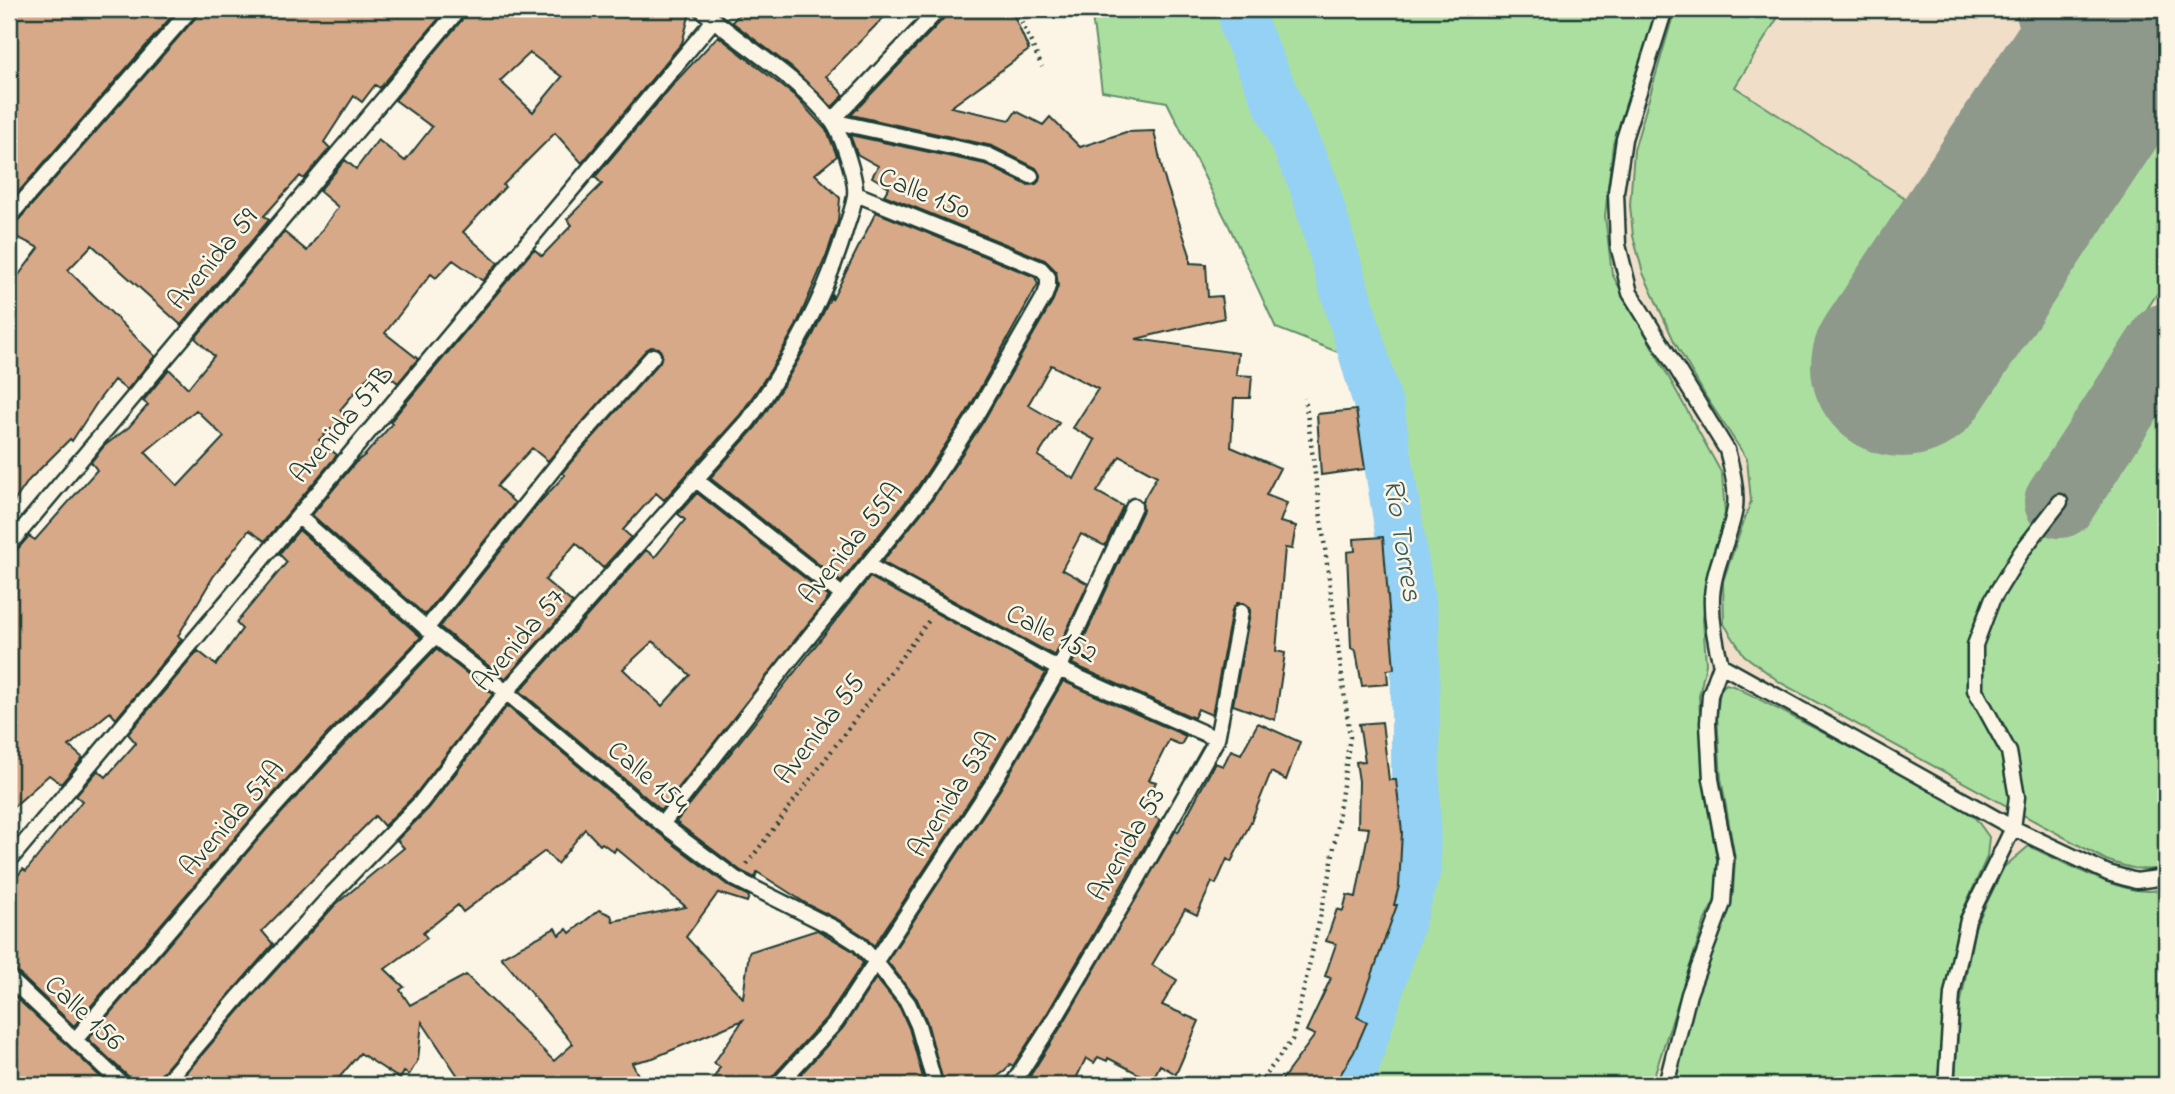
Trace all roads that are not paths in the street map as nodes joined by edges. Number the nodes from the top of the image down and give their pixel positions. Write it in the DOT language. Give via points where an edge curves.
graph roads {
  1 [pos="191,9"];
  2 [pos="458,9"];
  3 [pos="701,9"];
  4 [pos="939,9"];
  5 [pos="1665,9"];
  6 [pos="714,20"];
  7 [pos="832,121"];
  8 [pos="1031,176"];
  9 [pos="856,194"];
  10 [pos="9,218"];
  11 [pos="1048,277"];
  12 [pos="653,356"];
  13 [pos="695,479"];
  14 [pos="2060,502"];
  15 [pos="1134,506"];
  16 [pos="298,516"];
  17 [pos="9,545"];
  18 [pos="867,565"];
  19 [pos="842,595"];
  20 [pos="1241,612"];
  21 [pos="431,633"];
  22 [pos="1721,665"];
  23 [pos="1059,669"];
  24 [pos="506,692"];
  25 [pos="1217,738"];
  26 [pos="662,824"];
  27 [pos="2013,828"];
  28 [pos="9,861"];
  29 [pos="2166,877"];
  30 [pos="875,961"];
  31 [pos="9,978"];
  32 [pos="75,1040"];
  33 [pos="123,1085"];
  34 [pos="164,1085"];
  35 [pos="778,1085"];
  36 [pos="935,1085"];
  37 [pos="1012,1085"];
  38 [pos="1666,1085"];
  39 [pos="1946,1085"];
  1 -- 10 [label="lane"];
  2 -- 17 [label="lane, Avenida 59"];
  3 -- 6 [label="lane, Calle 150"];
  4 -- 7 [label="lane"];
  5 -- 22 [label="lane" via="1623,139 1616,192 1618,245 1630,293 1727,450 1735,476 1735,508 1712,595"];
  6 -- 7 [label="lane, Calle 150" via="801,88"];
  6 -- 16 [label="lane, Avenida 57B"];
  7 -- 8 [label="lane" via="988,155"];
  7 -- 9 [label="lane, Calle 150" via="844,144"];
  9 -- 11 [label="lane, Calle 150" via="1041,270"];
  9 -- 13 [label="lane, Avenida 57" via="835,263 796,348 748,421"];
  11 -- 18 [label="lane, Avenida 55A" via="1045,295 975,417 924,495"];
  12 -- 21 [label="lane, Avenida 57A" via="564,456"];
  13 -- 19 [label="lane"];
  13 -- 24 [label="lane, Avenida 57"];
  14 -- 27 [label="lane" via="1992,600 1975,645 1975,690 2009,752 2017,797"];
  15 -- 23 [label="lane, Avenida 53A"];
  16 -- 21 [label="lane, Calle 154"];
  16 -- 28 [label="lane, Avenida 57B"];
  18 -- 19 [label="lane, Avenida 55A"];
  18 -- 23 [label="lane, Calle 152"];
  19 -- 26 [label="lane, Avenida 55A"];
  20 -- 25 [label="lane, Avenida 53"];
  21 -- 24 [label="lane, Calle 154"];
  21 -- 32 [label="lane, Avenida 57A" via="259,824"];
  22 -- 27 [label="lane"];
  22 -- 38 [label="lane" via="1710,695 1708,723 1711,779 1726,859 1723,903 1689,994"];
  23 -- 25 [label="lane, Calle 152"];
  23 -- 30 [label="lane, Avenida 53A" via="993,783"];
  24 -- 26 [label="lane, Calle 154"];
  24 -- 34 [label="lane, Avenida 57" via="421,802 333,893"];
  25 -- 37 [label="lane, Avenida 53" via="1123,905"];
  26 -- 30 [label="lane, Calle 154" via="736,879 834,928"];
  27 -- 29 [label="lane" via="2108,873 2136,881"];
  27 -- 39 [label="lane" via="1968,920 1952,994"];
  30 -- 35 [label="lane, Avenida 53A" via="835,1022"];
  30 -- 36 [label="lane, Calle 154" via="908,1003"];
  31 -- 32 [label="lane, Calle 156"];
  32 -- 33 [label="lane, Calle 156"];
}
